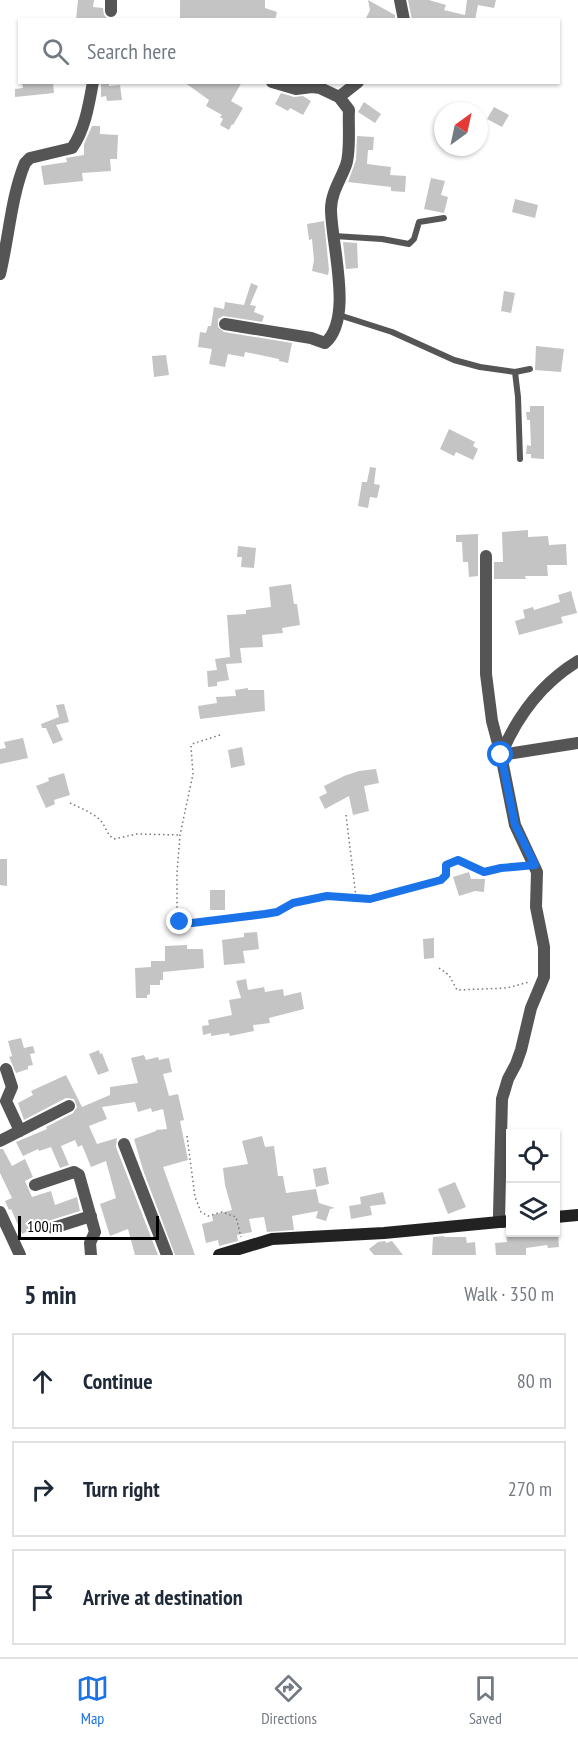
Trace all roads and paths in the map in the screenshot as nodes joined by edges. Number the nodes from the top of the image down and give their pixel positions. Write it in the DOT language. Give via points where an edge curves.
graph roads {
  1 [pos="400,0"];
  2 [pos="404,18"];
  3 [pos="93,84"];
  4 [pos="278,84"];
  5 [pos="355,84"];
  6 [pos="339,97"];
  7 [pos="444,219"];
  8 [pos="333,236"];
  9 [pos="0,274"];
  10 [pos="339,315"];
  11 [pos="225,324"];
  12 [pos="530,369"];
  13 [pos="515,372"];
  14 [pos="520,459"];
  15 [pos="486,556"];
  16 [pos="578,661"];
  17 [pos="220,735"];
  18 [pos="578,743"];
  19 [pos="501,755"];
  20 [pos="70,803"];
  21 [pos="346,815"];
  22 [pos="180,835"];
  23 [pos="535,865"];
  24 [pos="356,898"];
  25 [pos="439,968"];
  26 [pos="544,976"];
  27 [pos="6,1069"];
  28 [pos="69,1106"];
  29 [pos="20,1131"];
  30 [pos="188,1136"];
  31 [pos="0,1141"];
  32 [pos="124,1144"];
  33 [pos="35,1185"];
  34 [pos="0,1212"];
  35 [pos="578,1215"];
  36 [pos="91,1216"];
  37 [pos="560,1217"];
  38 [pos="506,1222"];
  39 [pos="506,1222"];
  40 [pos="52,1228"];
  41 [pos="243,1247"];
  42 [pos="20,1255"];
  43 [pos="91,1255"];
  44 [pos="166,1255"];
  45 [pos="219,1255"];
  1 -- 2 [label="street"];
  3 -- 9 [label="street" via="90,103 72,148 30,158 25,163"];
  4 -- 6 [label="street" via="296,90 320,88"];
  5 -- 6 [label="street"];
  6 -- 8 [label="street" via="349,110 346,163 331,206"];
  7 -- 8 [label="lane" via="419,222 409,244"];
  8 -- 10 [label="street"];
  10 -- 11 [label="street" via="325,344 311,338"];
  10 -- 13 [label="lane" via="392,332 454,360"];
  12 -- 13 [label="lane"];
  13 -- 14 [label="lane"];
  15 -- 19 [label="street" via="486,674"];
  16 -- 19 [label="street" via="546,684 508,738"];
  17 -- 22 [label="path" via="192,744 193,774"];
  18 -- 19 [label="street"];
  19 -- 23 [label="street" via="515,825"];
  20 -- 22 [label="path" via="99,819 114,839 136,834"];
  21 -- 24 [label="path"];
  22 -- 24 [label="path" via="177,915 184,924 277,912 293,903 327,896"];
  23 -- 24 [label="path" via="484,872 458,860 446,865 446,875 441,880 370,899"];
  23 -- 26 [label="street"];
  25 -- 26 [label="path" via="455,989 463,991 507,988"];
  26 -- 38 [label="street" via="502,1099 499,1219"];
  27 -- 29 [label="street" via="12,1087 6,1101"];
  28 -- 29 [label="street"];
  29 -- 31 [label="street"];
  30 -- 41 [label="path" via="195,1197 201,1212 236,1217"];
  32 -- 44 [label="street"];
  33 -- 36 [label="street" via="77,1173"];
  34 -- 42 [label="street"];
  35 -- 37 [label="street"];
  36 -- 40 [label="street"];
  36 -- 43 [label="street" via="95,1232 90,1243"];
  39 -- 41 [label="street" via="272,1239"];
  41 -- 45 [label="street"];
}
